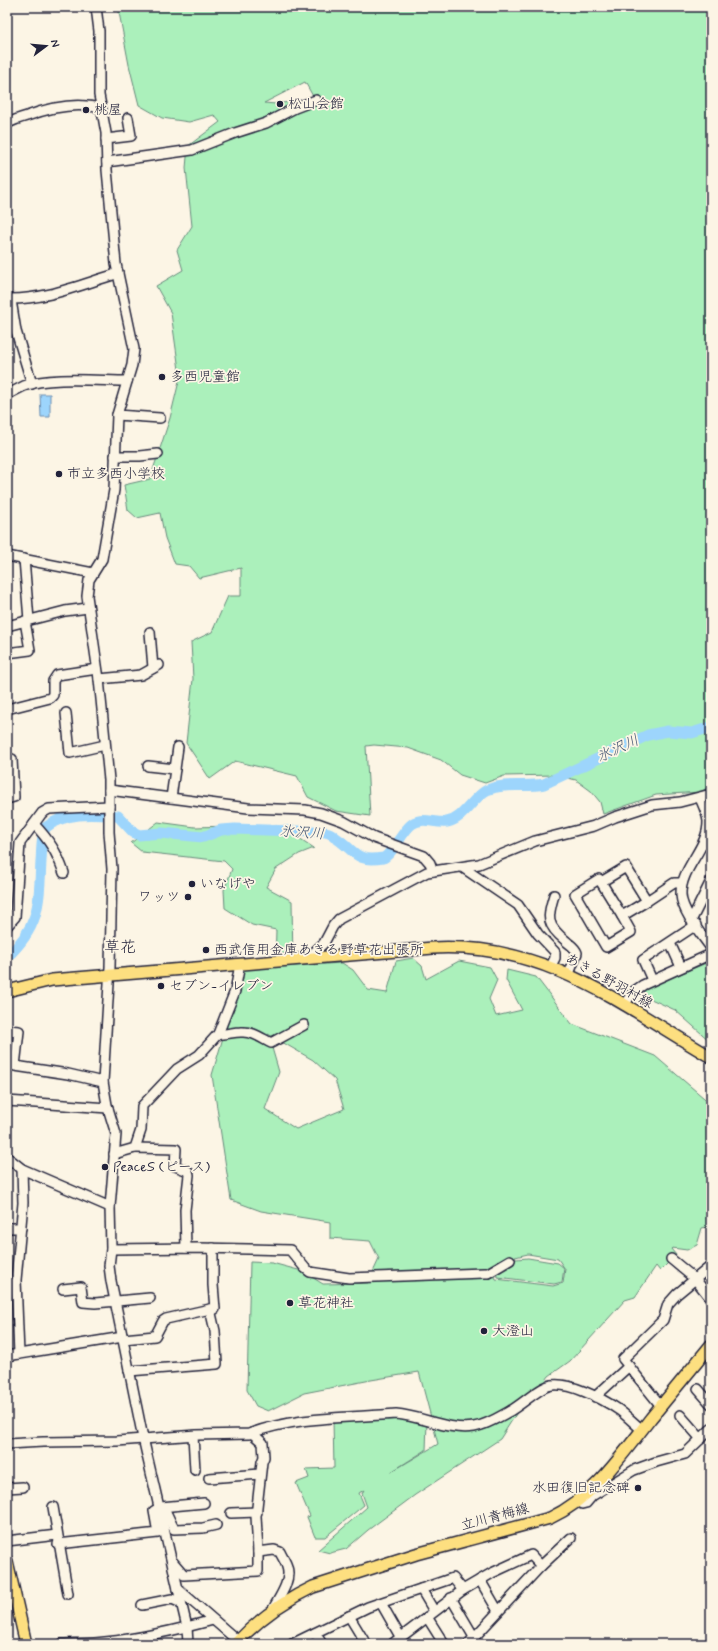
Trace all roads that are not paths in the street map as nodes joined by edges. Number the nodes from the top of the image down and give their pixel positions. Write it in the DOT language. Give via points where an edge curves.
graph roads {
  1 [pos="96,7"];
  2 [pos="316,100"];
  3 [pos="101,108"];
  4 [pos="128,118"];
  5 [pos="7,124"];
  6 [pos="106,139"];
  7 [pos="107,162"];
  8 [pos="118,272"];
  9 [pos="9,300"];
  10 [pos="127,381"];
  11 [pos="32,384"];
  12 [pos="7,395"];
  13 [pos="117,415"];
  14 [pos="160,418"];
  15 [pos="158,454"];
  16 [pos="115,456"];
  17 [pos="7,556"];
  18 [pos="24,559"];
  19 [pos="92,573"];
  20 [pos="88,608"];
  21 [pos="27,620"];
  22 [pos="7,626"];
  23 [pos="150,632"];
  24 [pos="7,653"];
  25 [pos="97,669"];
  26 [pos="98,679"];
  27 [pos="7,709"];
  28 [pos="66,713"];
  29 [pos="105,745"];
  30 [pos="178,747"];
  31 [pos="12,759"];
  32 [pos="148,766"];
  33 [pos="175,769"];
  34 [pos="109,790"];
  35 [pos="711,794"];
  36 [pos="171,798"];
  37 [pos="700,798"];
  38 [pos="7,799"];
  39 [pos="109,808"];
  40 [pos="37,827"];
  41 [pos="462,867"];
  42 [pos="433,871"];
  43 [pos="64,873"];
  44 [pos="7,879"];
  45 [pos="17,880"];
  46 [pos="601,882"];
  47 [pos="682,883"];
  48 [pos="710,886"];
  49 [pos="554,895"];
  50 [pos="647,901"];
  51 [pos="622,916"];
  52 [pos="694,922"];
  53 [pos="7,926"];
  54 [pos="670,943"];
  55 [pos="711,948"];
  56 [pos="711,954"];
  57 [pos="308,958"];
  58 [pos="240,964"];
  59 [pos="551,966"];
  60 [pos="681,967"];
  61 [pos="110,974"];
  62 [pos="569,974"];
  63 [pos="652,980"];
  64 [pos="7,991"];
  65 [pos="624,1005"];
  66 [pos="304,1025"];
  67 [pos="7,1030"];
  68 [pos="218,1034"];
  69 [pos="711,1057"];
  70 [pos="11,1066"];
  71 [pos="102,1082"];
  72 [pos="7,1101"];
  73 [pos="108,1108"];
  74 [pos="135,1148"];
  75 [pos="114,1154"];
  76 [pos="7,1157"];
  77 [pos="22,1169"];
  78 [pos="110,1207"];
  79 [pos="7,1228"];
  80 [pos="21,1228"];
  81 [pos="186,1248"];
  82 [pos="213,1248"];
  83 [pos="111,1249"];
  84 [pos="671,1259"];
  85 [pos="510,1260"];
  86 [pos="711,1266"];
  87 [pos="695,1279"];
  88 [pos="63,1289"];
  89 [pos="150,1298"];
  90 [pos="711,1299"];
  91 [pos="115,1301"];
  92 [pos="210,1310"];
  93 [pos="123,1338"];
  94 [pos="711,1345"];
  95 [pos="19,1354"];
  96 [pos="7,1356"];
  97 [pos="629,1366"];
  98 [pos="129,1371"];
  99 [pos="698,1389"];
  100 [pos="595,1397"];
  101 [pos="711,1404"];
  102 [pos="661,1406"];
  103 [pos="680,1415"];
  104 [pos="711,1429"];
  105 [pos="642,1430"];
  106 [pos="252,1433"];
  107 [pos="193,1436"];
  108 [pos="143,1438"];
  109 [pos="701,1439"];
  110 [pos="7,1444"];
  111 [pos="195,1470"];
  112 [pos="260,1474"];
  113 [pos="209,1478"];
  114 [pos="23,1487"];
  115 [pos="7,1488"];
  116 [pos="578,1502"];
  117 [pos="204,1503"];
  118 [pos="53,1507"];
  119 [pos="159,1509"];
  120 [pos="257,1512"];
  121 [pos="231,1513"];
  122 [pos="216,1525"];
  123 [pos="57,1535"];
  124 [pos="571,1538"];
  125 [pos="7,1541"];
  126 [pos="58,1544"];
  127 [pos="258,1552"];
  128 [pos="170,1559"];
  129 [pos="7,1561"];
  130 [pos="541,1566"];
  131 [pos="480,1580"];
  132 [pos="178,1589"];
  133 [pos="421,1589"];
  134 [pos="462,1590"];
  135 [pos="68,1594"];
  136 [pos="452,1598"];
  137 [pos="181,1603"];
  138 [pos="381,1603"];
  139 [pos="142,1605"];
  140 [pos="498,1611"];
  141 [pos="272,1612"];
  142 [pos="431,1614"];
  143 [pos="349,1616"];
  144 [pos="213,1620"];
  145 [pos="187,1627"];
  146 [pos="315,1633"];
  147 [pos="401,1638"];
  148 [pos="471,1641"];
  149 [pos="440,1642"];
  150 [pos="236,1643"];
  151 [pos="26,1644"];
  152 [pos="62,1644"];
  153 [pos="188,1644"];
  154 [pos="292,1644"];
  155 [pos="322,1644"];
  156 [pos="366,1644"];
  157 [pos="392,1644"];
  1 -- 3 [label="street"];
  2 -- 7 [label="street" via="266,123 192,150"];
  3 -- 5 [label="street" via="88,105 66,106 38,112"];
  3 -- 6 [label="street"];
  4 -- 6 [label="street" via="131,136"];
  6 -- 7 [label="street"];
  7 -- 8 [label="street"];
  8 -- 9 [label="street" via="60,293 25,300"];
  8 -- 10 [label="street" via="134,350"];
  9 -- 11 [label="street"];
  10 -- 11 [label="street" via="76,380"];
  10 -- 13 [label="street"];
  11 -- 12 [label="street"];
  13 -- 14 [label="street"];
  13 -- 16 [label="street"];
  15 -- 16 [label="street"];
  16 -- 19 [label="street" via="114,490 104,553"];
  17 -- 18 [label="street"];
  18 -- 19 [label="street"];
  18 -- 21 [label="street"];
  19 -- 20 [label="street" via="88,587"];
  20 -- 21 [label="street"];
  20 -- 25 [label="street"];
  21 -- 22 [label="street"];
  21 -- 24 [label="street" via="30,650"];
  23 -- 26 [label="street" via="156,666 141,675"];
  25 -- 26 [label="street"];
  25 -- 27 [label="street" via="57,675 53,681 53,695 50,698"];
  26 -- 29 [label="street"];
  28 -- 29 [label="street" via="70,754"];
  29 -- 34 [label="street"];
  30 -- 33 [label="street"];
  31 -- 38 [label="street" via="14,797"];
  32 -- 33 [label="street"];
  33 -- 36 [label="street"];
  34 -- 36 [label="street"];
  34 -- 39 [label="street"];
  35 -- 37 [label="street"];
  36 -- 42 [label="street" via="248,808 321,813 374,838 424,856"];
  37 -- 41 [label="street" via="652,805 594,826 535,841 483,863"];
  37 -- 47 [label="street" via="708,820 707,830"];
  39 -- 40 [label="street" via="49,809 42,813"];
  39 -- 61 [label="street" via="112,869"];
  40 -- 43 [label="street" via="49,840 60,859"];
  40 -- 45 [label="street" via="20,843"];
  41 -- 42 [label="street"];
  41 -- 59 [label="street" via="518,905 538,934 555,952"];
  42 -- 57 [label="street" via="426,872 339,919 324,943"];
  44 -- 45 [label="street"];
  45 -- 53 [label="street" via="15,917"];
  46 -- 50 [label="street" via="626,867 637,877"];
  46 -- 51 [label="street"];
  46 -- 51 [label="street" via="599,879 575,894 606,946 631,932"];
  47 -- 50 [label="street" via="674,883"];
  47 -- 52 [label="street" via="682,901"];
  48 -- 52 [label="street"];
  49 -- 62 [label="street" via="548,914 551,926 577,952"];
  50 -- 51 [label="street"];
  52 -- 54 [label="street"];
  52 -- 55 [label="street"];
  54 -- 60 [label="street"];
  54 -- 63 [label="street" via="643,960"];
  56 -- 60 [label="street"];
  57 -- 58 [label="main road, あきる野羽村線"];
  57 -- 59 [label="main road, あきる野羽村線" via="456,947 510,954"];
  58 -- 61 [label="main road, あきる野羽村線"];
  58 -- 68 [label="street" via="235,991"];
  59 -- 62 [label="main road, あきる野羽村線"];
  60 -- 63 [label="street"];
  61 -- 64 [label="main road, あきる野羽村線" via="52,980"];
  61 -- 71 [label="street"];
  62 -- 65 [label="main road, あきる野羽村線"];
  63 -- 65 [label="street" via="633,992"];
  65 -- 69 [label="main road, あきる野羽村線"];
  66 -- 68 [label="street" via="271,1044 252,1032"];
  67 -- 70 [label="street" via="19,1032"];
  68 -- 74 [label="street" via="199,1055 181,1065 142,1106 141,1130"];
  70 -- 71 [label="street"];
  71 -- 73 [label="street"];
  72 -- 73 [label="street"];
  73 -- 75 [label="street" via="116,1134"];
  74 -- 75 [label="street"];
  74 -- 81 [label="street" via="176,1149 176,1166 188,1171 184,1210"];
  75 -- 78 [label="street"];
  76 -- 77 [label="street"];
  77 -- 78 [label="street"];
  77 -- 80 [label="street"];
  78 -- 83 [label="street"];
  79 -- 80 [label="street"];
  80 -- 95 [label="street" via="16,1280"];
  81 -- 82 [label="street"];
  81 -- 83 [label="street"];
  82 -- 85 [label="street" via="290,1250 310,1272 349,1278 484,1274"];
  82 -- 92 [label="street" via="215,1309"];
  83 -- 91 [label="street" via="110,1266"];
  84 -- 87 [label="street"];
  86 -- 87 [label="street"];
  87 -- 90 [label="street"];
  87 -- 97 [label="street" via="668,1304 663,1320 623,1359"];
  88 -- 91 [label="street" via="81,1287 83,1302"];
  89 -- 91 [label="street"];
  91 -- 93 [label="street"];
  92 -- 93 [label="street" via="166,1319 155,1336"];
  92 -- 98 [label="street" via="215,1331 217,1364"];
  93 -- 95 [label="street"];
  93 -- 98 [label="street"];
  94 -- 102 [label="main road, 立川青梅線"];
  95 -- 96 [label="street"];
  97 -- 100 [label="street"];
  97 -- 102 [label="street"];
  98 -- 108 [label="street"];
  99 -- 101 [label="street"];
  100 -- 105 [label="street" via="618,1410"];
  100 -- 106 [label="street" via="562,1384 548,1386 518,1406 475,1427 452,1426 396,1414 313,1420"];
  102 -- 105 [label="main road, 立川青梅線"];
  103 -- 109 [label="street"];
  104 -- 109 [label="street"];
  105 -- 116 [label="main road, 立川青梅線"];
  106 -- 107 [label="street"];
  106 -- 112 [label="street" via="263,1443 264,1457"];
  107 -- 108 [label="street"];
  107 -- 111 [label="street"];
  108 -- 110 [label="street"];
  108 -- 119 [label="street"];
  109 -- 116 [label="street" via="685,1454 634,1470 592,1496 586,1503"];
  112 -- 113 [label="street"];
  112 -- 120 [label="street"];
  114 -- 115 [label="street"];
  116 -- 141 [label="main road, 立川青梅線" via="550,1518 416,1554 327,1582 300,1593"];
  117 -- 119 [label="street"];
  118 -- 123 [label="street"];
  119 -- 122 [label="street" via="165,1510 174,1529"];
  119 -- 126 [label="street" via="154,1511 158,1533"];
  119 -- 128 [label="street"];
  120 -- 121 [label="street"];
  120 -- 127 [label="street"];
  123 -- 125 [label="street"];
  123 -- 126 [label="street"];
  124 -- 130 [label="street"];
  126 -- 135 [label="street"];
  127 -- 128 [label="street" via="258,1571 184,1575"];
  127 -- 141 [label="street" via="280,1552 288,1567 287,1581"];
  128 -- 132 [label="street"];
  129 -- 151 [label="main road"];
  130 -- 131 [label="street" via="531,1555"];
  130 -- 140 [label="street"];
  131 -- 134 [label="street"];
  131 -- 140 [label="street"];
  132 -- 137 [label="street"];
  132 -- 144 [label="street"];
  133 -- 134 [label="street" via="453,1578"];
  133 -- 138 [label="street"];
  133 -- 142 [label="street"];
  134 -- 136 [label="street"];
  136 -- 142 [label="street"];
  136 -- 148 [label="street"];
  137 -- 139 [label="street" via="172,1599"];
  137 -- 145 [label="street"];
  138 -- 143 [label="street"];
  138 -- 147 [label="street"];
  140 -- 148 [label="street"];
  141 -- 150 [label="main road, 立川青梅線"];
  142 -- 147 [label="street"];
  142 -- 149 [label="street"];
  143 -- 146 [label="street"];
  143 -- 156 [label="street"];
  144 -- 145 [label="street"];
  144 -- 150 [label="street"];
  145 -- 152 [label="street" via="147,1637 104,1643"];
  145 -- 153 [label="street"];
  146 -- 154 [label="street"];
  146 -- 155 [label="street"];
  147 -- 157 [label="street"];
}
